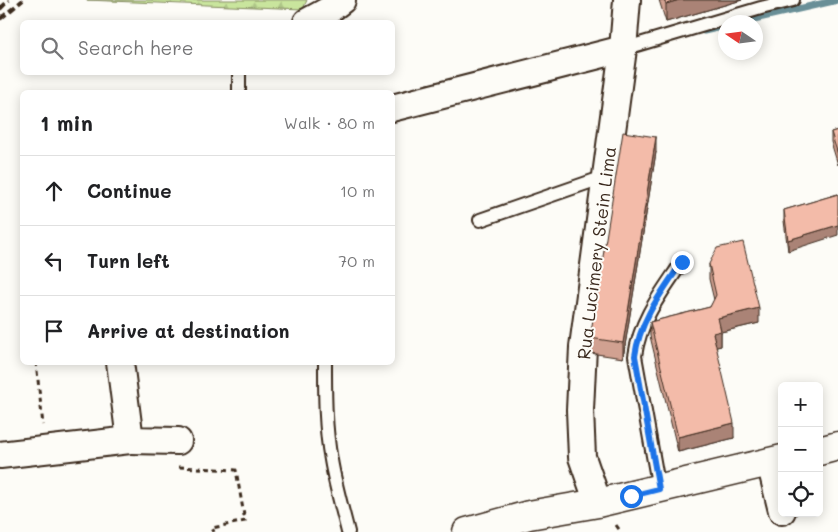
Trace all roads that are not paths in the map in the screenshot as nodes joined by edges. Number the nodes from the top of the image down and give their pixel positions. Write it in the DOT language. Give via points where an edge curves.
graph roads {
  1 [pos="342,0"];
  2 [pos="627,0"];
  3 [pos="793,0"];
  4 [pos="311,20"];
  5 [pos="623,49"];
  6 [pos="239,75"];
  7 [pos="240,90"];
  8 [pos="395,107"];
  9 [pos="607,176"];
  10 [pos="480,220"];
  11 [pos="682,262"];
  12 [pos="120,365"];
  13 [pos="325,365"];
  14 [pos="130,440"];
  15 [pos="178,441"];
  16 [pos="838,446"];
  17 [pos="823,450"];
  18 [pos="0,455"];
  19 [pos="776,461"];
  20 [pos="778,478"];
  21 [pos="659,489"];
  22 [pos="598,503"];
  23 [pos="784,517"];
  24 [pos="477,531"];
  25 [pos="348,532"];
  26 [pos="788,532"];
  1 -- 4 [label="street"];
  2 -- 5 [label="street, Rua Lucimery Stein Lima"];
  3 -- 5 [label="lane"];
  5 -- 8 [label="street"];
  5 -- 9 [label="street, Rua Lucimery Stein Lima"];
  6 -- 7 [label="lane"];
  9 -- 10 [label="lane"];
  9 -- 22 [label="street, Rua Lucimery Stein Lima" via="583,347 580,410 582,457"];
  11 -- 21 [label="lane" via="649,311 635,356"];
  12 -- 14 [label="street"];
  13 -- 25 [label="lane" via="324,406 329,451"];
  14 -- 15 [label="street"];
  14 -- 18 [label="street"];
  16 -- 17 [label="street"];
  19 -- 20 [label="street"];
  19 -- 21 [label="street"];
  21 -- 22 [label="street"];
  22 -- 24 [label="street" via="529,515"];
  23 -- 26 [label="street"];
}
